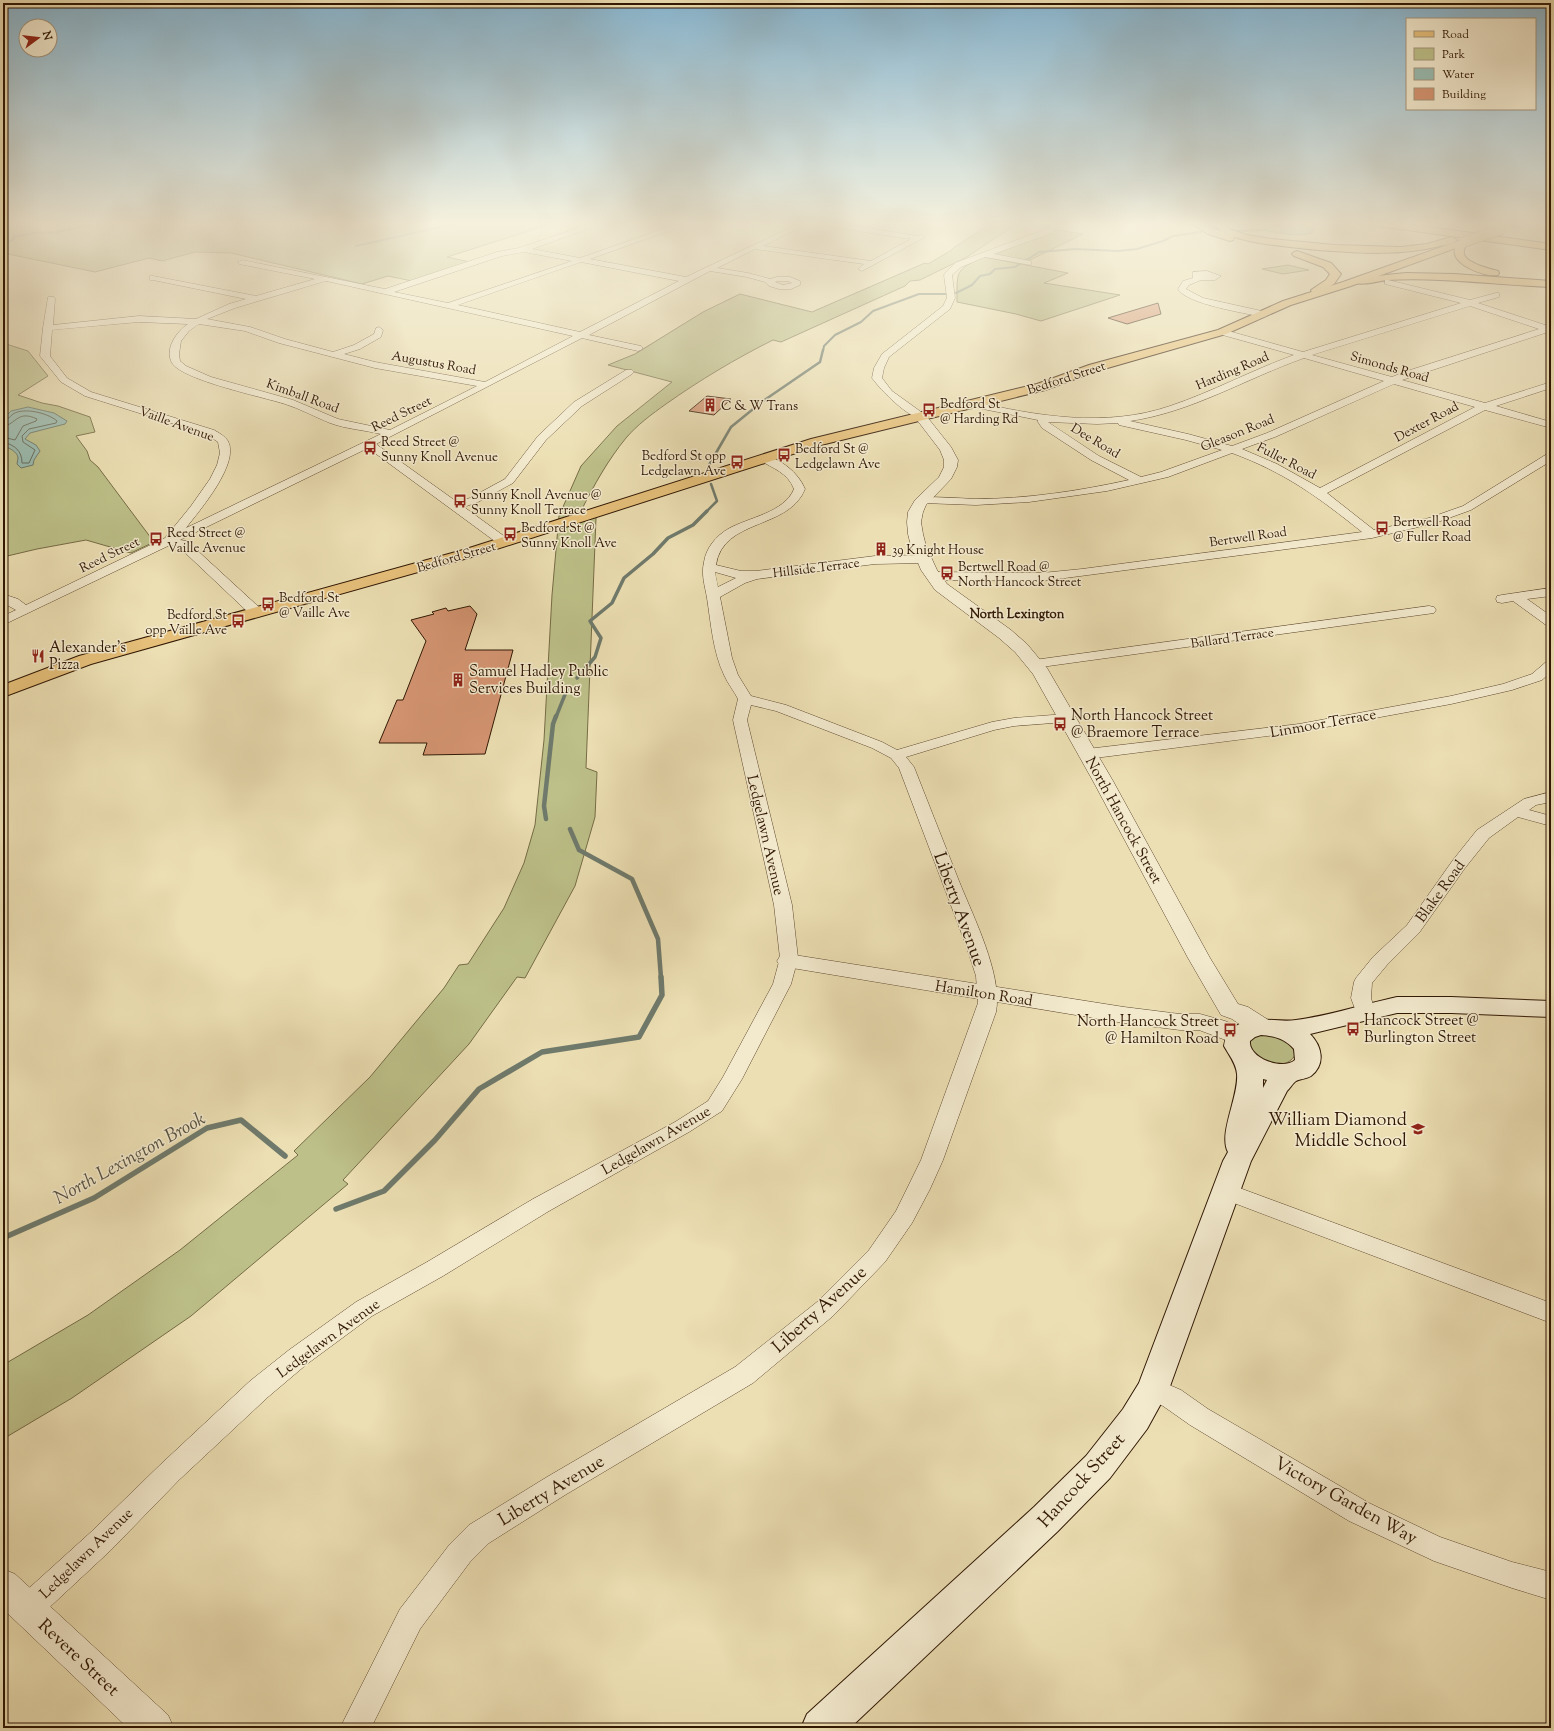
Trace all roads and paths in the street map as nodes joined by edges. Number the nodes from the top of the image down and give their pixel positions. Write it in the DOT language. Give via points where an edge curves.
graph roads {
  1 [pos="51,304"];
  2 [pos="242,304"];
  3 [pos="438,304"];
  4 [pos="455,304"];
  5 [pos="643,304"];
  6 [pos="948,304"];
  7 [pos="1217,304"];
  8 [pos="1289,304"];
  9 [pos="1467,304"];
  10 [pos="1472,304"];
  11 [pos="448,306"];
  12 [pos="1263,314"];
  13 [pos="199,321"];
  14 [pos="48,328"];
  15 [pos="1550,329"];
  16 [pos="379,330"];
  17 [pos="1222,332"];
  18 [pos="580,337"];
  19 [pos="638,348"];
  20 [pos="334,354"];
  21 [pos="1302,355"];
  22 [pos="629,372"];
  23 [pos="1393,380"];
  24 [pos="486,385"];
  25 [pos="1551,385"];
  26 [pos="972,404"];
  27 [pos="1486,406"];
  28 [pos="920,416"];
  29 [pos="1044,418"];
  30 [pos="1107,420"];
  31 [pos="1551,425"];
  32 [pos="390,433"];
  33 [pos="369,444"];
  34 [pos="1232,451"];
  35 [pos="1551,456"];
  36 [pos="763,458"];
  37 [pos="1140,481"];
  38 [pos="1319,493"];
  39 [pos="923,500"];
  40 [pos="457,506"];
  41 [pos="186,519"];
  42 [pos="210,521"];
  43 [pos="1372,534"];
  44 [pos="169,541"];
  45 [pos="504,542"];
  46 [pos="923,559"];
  47 [pos="709,567"];
  48 [pos="756,575"];
  49 [pos="932,576"];
  50 [pos="1551,592"];
  51 [pos="713,595"];
  52 [pos="1515,597"];
  53 [pos="3,598"];
  54 [pos="1502,599"];
  55 [pos="25,610"];
  56 [pos="1429,610"];
  57 [pos="256,612"];
  58 [pos="3,621"];
  59 [pos="1551,622"];
  60 [pos="1034,664"];
  61 [pos="1551,665"];
  62 [pos="3,691"];
  63 [pos="745,699"];
  64 [pos="1066,718"];
  65 [pos="1087,754"];
  66 [pos="896,755"];
  67 [pos="1551,797"];
  68 [pos="1516,812"];
  69 [pos="1551,821"];
  70 [pos="788,961"];
  71 [pos="988,994"];
  72 [pos="1551,1009"];
  73 [pos="1365,1012"];
  74 [pos="1251,1040"];
  75 [pos="1307,1048"];
  76 [pos="1287,1074"];
  77 [pos="1237,1161"];
  78 [pos="1226,1191"];
  79 [pos="1551,1313"];
  80 [pos="1153,1389"];
  81 [pos="1551,1586"];
  82 [pos="15,1598"];
  83 [pos="155,1728"];
  84 [pos="355,1728"];
  85 [pos="821,1728"];
  1 -- 14 [label="street, Vaille Avenue"];
  2 -- 13 [label="street"];
  3 -- 11 [label="street"];
  4 -- 11 [label="street"];
  5 -- 18 [label="street, Reed Street"];
  6 -- 28 [label="street" via="885,356 878,372 878,378 889,392"];
  7 -- 12 [label="street"];
  8 -- 12 [label="main road, Bedford Street"];
  9 -- 21 [label="street, Harding Road"];
  10 -- 15 [label="street"];
  11 -- 18 [label="street"];
  12 -- 17 [label="main road, Bedford Street"];
  13 -- 14 [label="street, Augustus Road" via="139,319"];
  13 -- 20 [label="street, Augustus Road" via="247,329"];
  13 -- 32 [label="street, Kimball Road" via="186,329 177,341 174,354 176,362 183,368 207,378 290,402 335,421"];
  14 -- 41 [label="street, Vaille Avenue" via="45,356 56,371 74,387 100,398 210,432 222,440 225,455 220,473"];
  15 -- 23 [label="street, Gleason Road"];
  16 -- 20 [label="street" via="378,335 371,340"];
  17 -- 21 [label="street, Simonds Road"];
  17 -- 26 [label="main road, Bedford Street" via="1093,368 1041,387"];
  18 -- 19 [label="street"];
  18 -- 24 [label="street, Reed Street"];
  20 -- 24 [label="street, Augustus Road" via="375,365"];
  21 -- 23 [label="street, Simonds Road"];
  21 -- 30 [label="street, Harding Road" via="1170,409 1142,416"];
  22 -- 40 [label="street" via="578,404 542,438 510,481"];
  23 -- 27 [label="street, Simonds Road"];
  23 -- 34 [label="street, Gleason Road"];
  24 -- 32 [label="street, Reed Street"];
  25 -- 27 [label="street, Dexter Road"];
  26 -- 28 [label="main road, Bedford Street"];
  26 -- 29 [label="street, Harding Road"];
  27 -- 31 [label="street, Simonds Road"];
  27 -- 38 [label="street, Dexter Road"];
  28 -- 36 [label="main road, Bedford Street" via="846,433"];
  28 -- 39 [label="street, North Hancock Street" via="951,459 944,480"];
  29 -- 30 [label="street, Harding Road"];
  29 -- 37 [label="street, Dee Road" via="1046,426 1080,449"];
  30 -- 34 [label="street, Fuller Road" via="1172,433"];
  32 -- 33 [label="street, Reed Street"];
  33 -- 40 [label="street"];
  33 -- 42 [label="street, Reed Street"];
  34 -- 37 [label="street, Gleason Road"];
  34 -- 38 [label="street, Fuller Road" via="1292,476"];
  35 -- 43 [label="street, Bertwell Road" via="1467,508 1445,517"];
  36 -- 45 [label="main road, Bedford Street"];
  36 -- 47 [label="street" via="796,480 799,493 784,508 732,532 714,550"];
  37 -- 39 [label="street, Gleason Road" via="1075,494 1023,500"];
  38 -- 43 [label="street, Fuller Road"];
  39 -- 46 [label="street, North Hancock Street" via="913,515"];
  40 -- 45 [label="street"];
  41 -- 42 [label="street"];
  41 -- 44 [label="street, Vaille Avenue"];
  42 -- 44 [label="street, Reed Street"];
  43 -- 49 [label="street, Bertwell Road" via="1048,576"];
  44 -- 55 [label="street, Reed Street"];
  44 -- 57 [label="street" via="183,544"];
  45 -- 57 [label="main road, Bedford Street"];
  46 -- 48 [label="street, Hillside Terrace" via="875,560"];
  46 -- 49 [label="street, North Hancock Street"];
  47 -- 48 [label="street, Hillside Terrace" via="741,575"];
  47 -- 51 [label="street"];
  48 -- 51 [label="street, Hillside Terrace"];
  49 -- 60 [label="street, North Hancock Street" via="941,587 1021,648"];
  50 -- 52 [label="street"];
  51 -- 63 [label="street" via="731,676"];
  52 -- 54 [label="street"];
  52 -- 59 [label="street"];
  53 -- 55 [label="street"];
  55 -- 58 [label="street, Reed Street"];
  56 -- 60 [label="street, Ballard Terrace"];
  57 -- 62 [label="main road, Bedford Street" via="85,660"];
  60 -- 64 [label="street, North Hancock Street"];
  61 -- 65 [label="street, Linmoor Terrace" via="1537,677 1451,700 1298,728"];
  63 -- 66 [label="street, Liberty Avenue" via="781,708 877,744"];
  63 -- 70 [label="street, Ledgelawn Avenue" via="740,720 783,905"];
  64 -- 65 [label="street, North Hancock Street"];
  64 -- 66 [label="street" via="992,726"];
  65 -- 74 [label="street, North Hancock Street" via="1228,1009 1229,1016"];
  66 -- 71 [label="street, Liberty Avenue" via="906,767 975,945"];
  67 -- 68 [label="street, Blake Road" via="1530,802"];
  68 -- 69 [label="street"];
  68 -- 73 [label="street, Blake Road" via="1483,834 1458,864 1413,929 1380,961 1363,982 1361,998"];
  70 -- 71 [label="street, Hamilton Road"];
  70 -- 82 [label="street, Ledgelawn Avenue" via="782,984 715,1106 364,1309 255,1392 101,1541"];
  71 -- 74 [label="street, Hamilton Road" via="1180,1022 1212,1036"];
  71 -- 84 [label="street, Liberty Avenue" via="986,1012 932,1160 908,1210 877,1256 825,1309 744,1375 479,1534 460,1553 410,1619"];
  72 -- 73 [label="main road" via="1397,1005"];
  73 -- 74 [label="main road"];
  73 -- 75 [label="main road" via="1320,1036"];
  74 -- 75 [label="main road" via="1297,1037"];
  74 -- 76 [label="main road" via="1262,1071"];
  74 -- 77 [label="main road, Hancock Street" via="1251,1078 1238,1134"];
  75 -- 76 [label="main road" via="1310,1056 1308,1063 1296,1073"];
  76 -- 77 [label="main road, Hancock Street" via="1277,1086"];
  77 -- 78 [label="main road, Hancock Street"];
  78 -- 79 [label="street"];
  78 -- 80 [label="main road, Hancock Street"];
  80 -- 81 [label="street, Victory Garden Way" via="1172,1398 1359,1512 1434,1548"];
  80 -- 85 [label="main road, Hancock Street" via="1125,1433 1098,1467 1034,1531"];
  82 -- 83 [label="street, Revere Street"];
}
